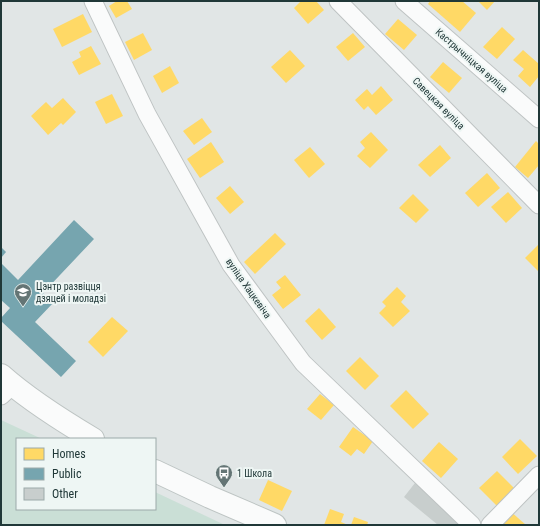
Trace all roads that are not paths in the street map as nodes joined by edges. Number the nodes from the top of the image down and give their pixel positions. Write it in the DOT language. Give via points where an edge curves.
graph roads {
  1 [pos="93,1"];
  2 [pos="338,1"];
  3 [pos="404,1"];
  4 [pos="539,119"];
  5 [pos="539,204"];
  6 [pos="5,386"];
  7 [pos="91,438"];
  8 [pos="156,471"];
  9 [pos="539,476"];
  10 [pos="271,524"];
  11 [pos="472,525"];
  12 [pos="490,525"];
  1 -- 11 [label="street, вуліца Хацкевіча" via="147,114 231,265 303,363"];
  2 -- 5 [label="street, Савецкая вуліца"];
  3 -- 4 [label="street, Кастрычніцкая вуліца"];
  6 -- 7 [label="street"];
  8 -- 10 [label="street"];
  9 -- 12 [label="street"];
}
